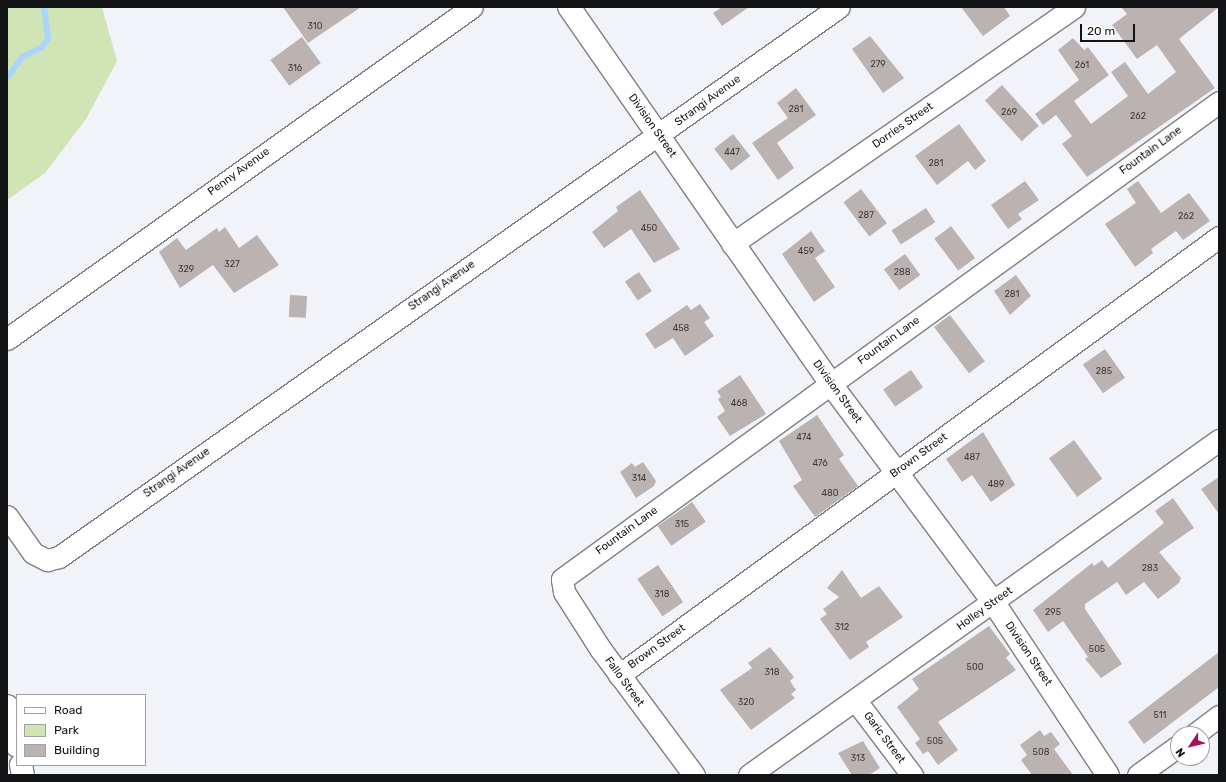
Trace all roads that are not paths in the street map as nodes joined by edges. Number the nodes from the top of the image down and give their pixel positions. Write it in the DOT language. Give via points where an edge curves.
graph roads {
  1 [pos="472,7"];
  2 [pos="569,7"];
  3 [pos="839,7"];
  4 [pos="1074,7"];
  5 [pos="1219,102"];
  6 [pos="659,136"];
  7 [pos="1219,237"];
  8 [pos="732,244"];
  9 [pos="7,339"];
  10 [pos="830,383"];
  11 [pos="1219,440"];
  12 [pos="897,472"];
  13 [pos="7,516"];
  14 [pos="562,583"];
  15 [pos="994,603"];
  16 [pos="619,675"];
  17 [pos="856,701"];
  18 [pos="7,706"];
  19 [pos="1219,716"];
  20 [pos="1206,726"];
  21 [pos="16,742"];
  22 [pos="1170,752"];
  23 [pos="694,775"];
  24 [pos="749,775"];
  25 [pos="912,775"];
  26 [pos="1108,775"];
  27 [pos="1138,775"];
  1 -- 9 [label="street, Penny Avenue"];
  2 -- 6 [label="main road, Division Street"];
  3 -- 6 [label="street, Strangi Avenue"];
  4 -- 8 [label="street, Dorries Street"];
  5 -- 10 [label="street, Fountain Lane"];
  6 -- 8 [label="main road, Division Street"];
  6 -- 13 [label="street, Strangi Avenue" via="59,557 44,559 33,554"];
  7 -- 12 [label="street, Brown Street"];
  8 -- 10 [label="main road, Division Street"];
  10 -- 12 [label="main road, Division Street"];
  10 -- 14 [label="street, Fountain Lane" via="568,574"];
  11 -- 15 [label="street, Holley Street"];
  12 -- 15 [label="main road, Division Street"];
  12 -- 16 [label="street, Brown Street"];
  14 -- 16 [label="street, Fallo Street" via="564,592"];
  15 -- 17 [label="street, Holley Street"];
  15 -- 26 [label="main road, Division Street"];
  16 -- 23 [label="street, Fallo Street"];
  17 -- 24 [label="street, Holley Street"];
  17 -- 25 [label="street, Garic Street"];
  18 -- 21 [label="main road"];
  19 -- 20 [label="street"];
  22 -- 27 [label="street"];
}
